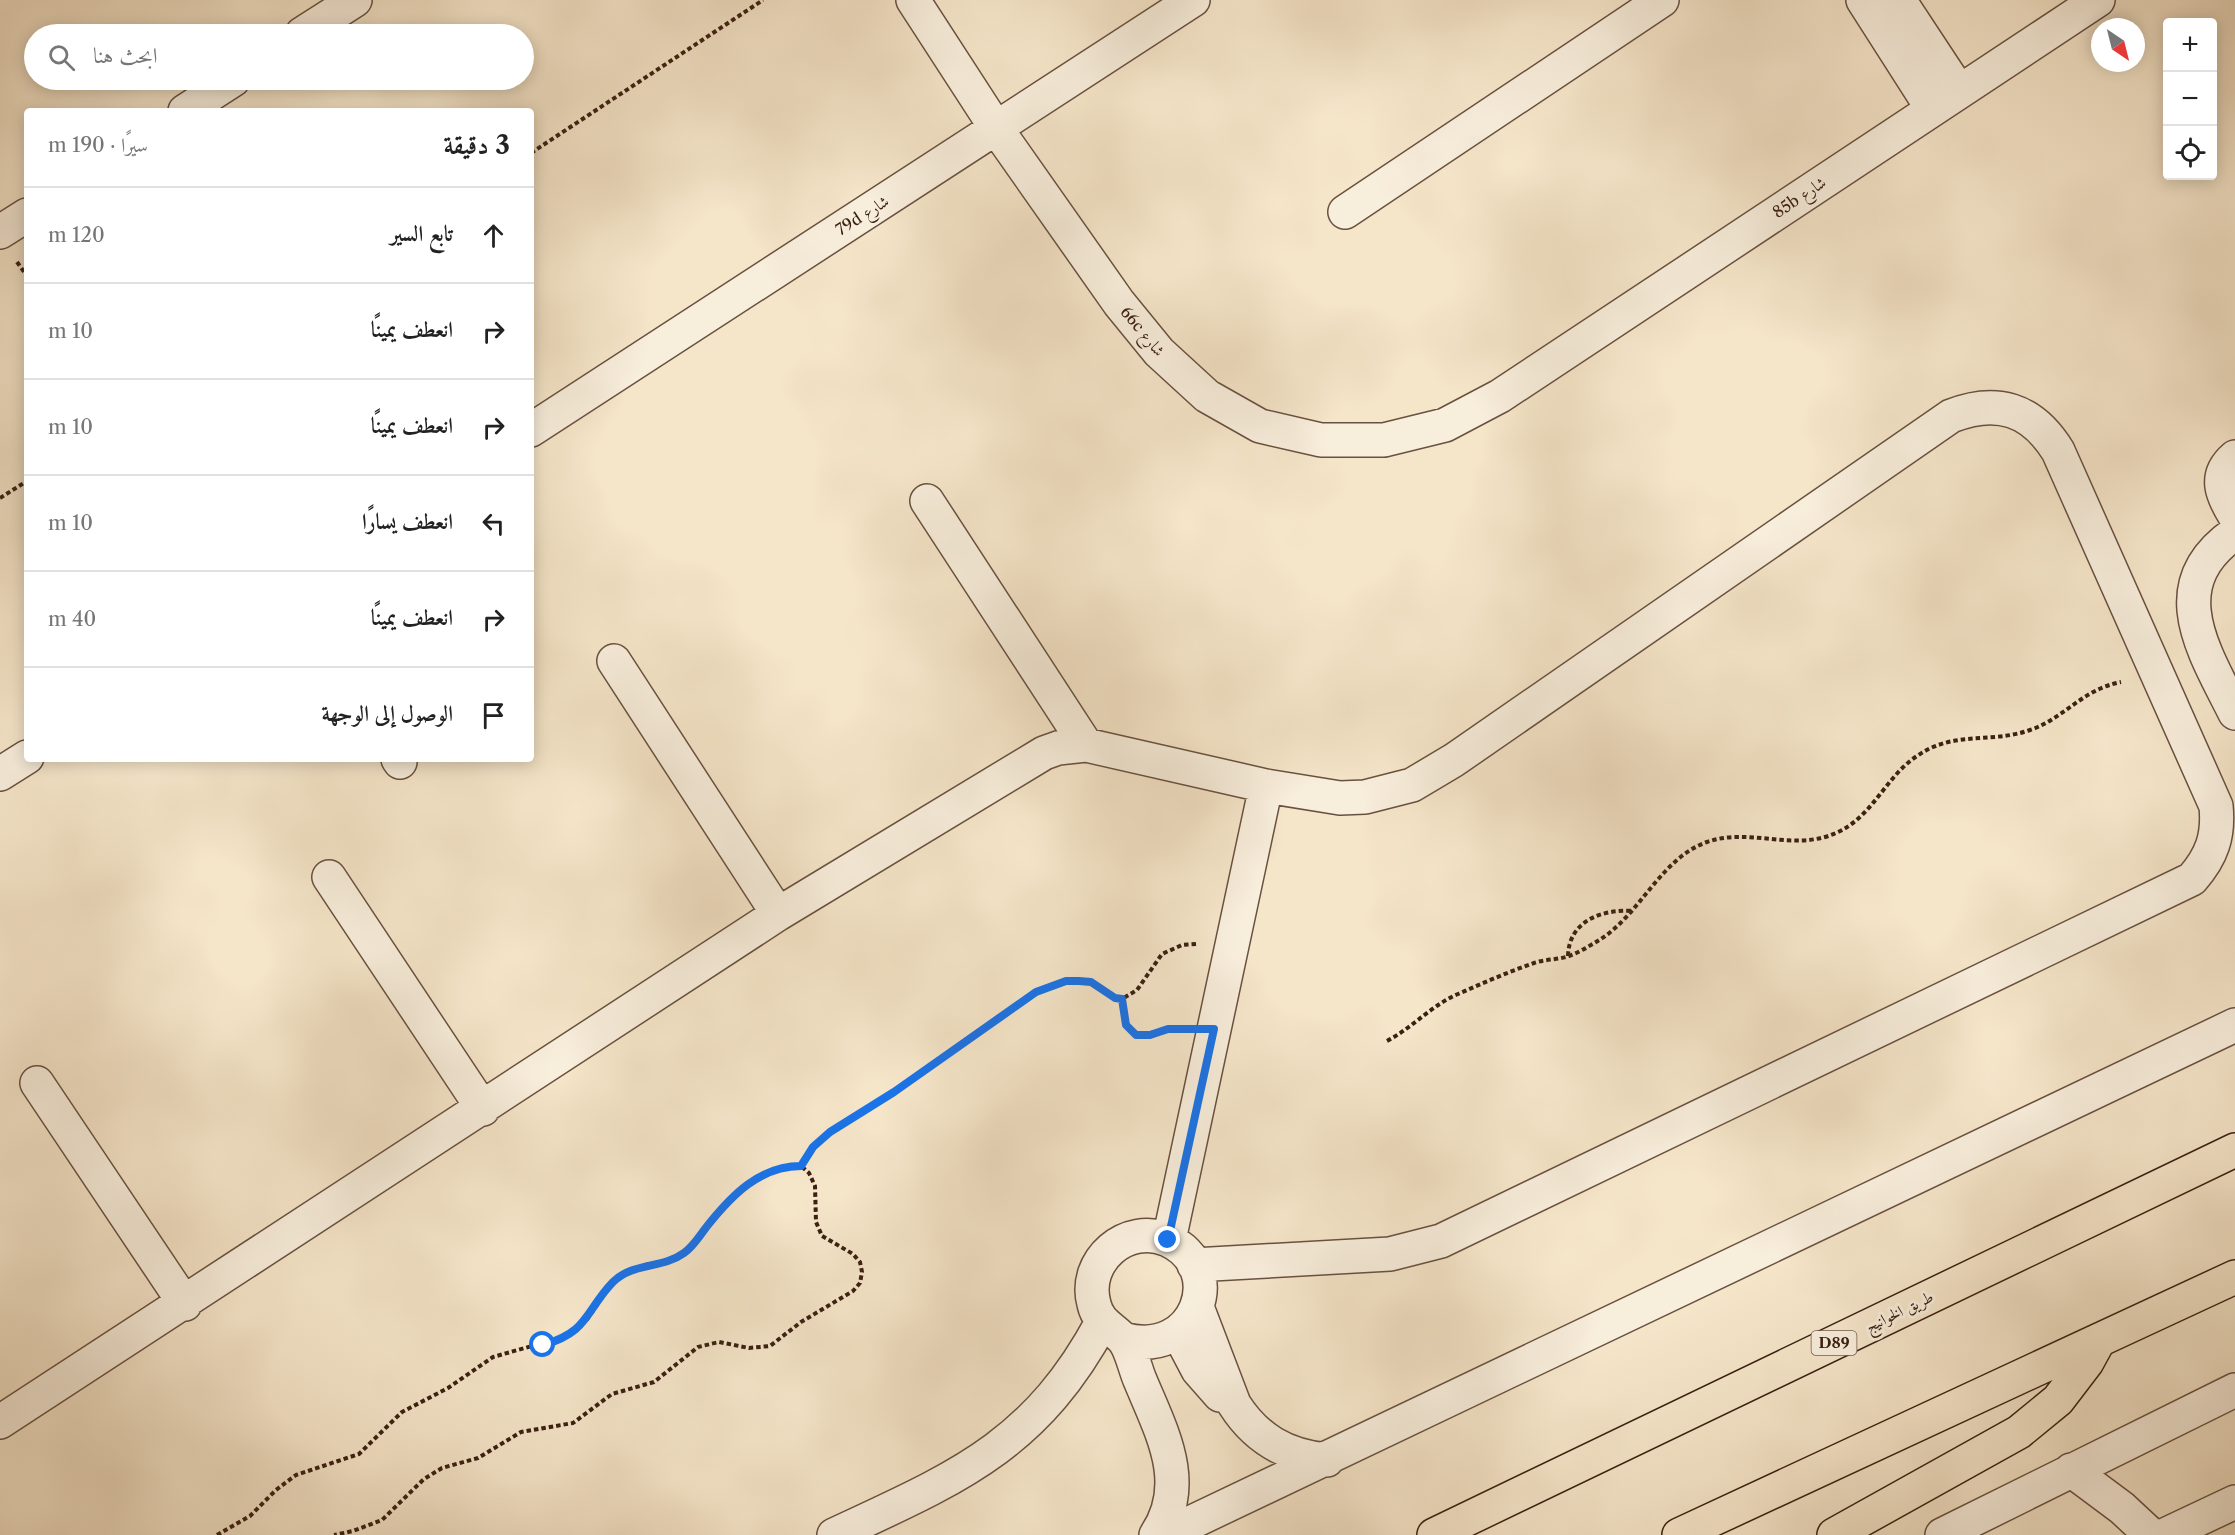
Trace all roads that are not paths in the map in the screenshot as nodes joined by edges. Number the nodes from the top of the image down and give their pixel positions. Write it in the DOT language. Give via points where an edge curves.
graph roads {
  1 [pos="355,0"];
  2 [pos="913,0"];
  3 [pos="1193,0"];
  4 [pos="1662,0"];
  5 [pos="1863,0"];
  6 [pos="1899,0"];
  7 [pos="2098,0"];
  8 [pos="318,24"];
  9 [pos="218,90"];
  10 [pos="1959,91"];
  11 [pos="190,108"];
  12 [pos="1932,108"];
  13 [pos="996,128"];
  14 [pos="1345,212"];
  15 [pos="24,216"];
  16 [pos="0,232"];
  17 [pos="1500,396"];
  18 [pos="534,428"];
  19 [pos="2235,457"];
  20 [pos="927,501"];
  21 [pos="2235,516"];
  22 [pos="2235,533"];
  23 [pos="614,661"];
  24 [pos="2235,712"];
  25 [pos="1086,745"];
  26 [pos="24,759"];
  27 [pos="0,774"];
  28 [pos="1266,786"];
  29 [pos="329,877"];
  30 [pos="778,914"];
  31 [pos="2235,1025"];
  32 [pos="37,1083"];
  33 [pos="483,1109"];
  34 [pos="2235,1150"];
  35 [pos="1168,1240"];
  36 [pos="1194,1265"];
  37 [pos="2235,1277"];
  38 [pos="184,1304"];
  39 [pos="1188,1320"];
  40 [pos="1112,1330"];
  41 [pos="2099,1340"];
  42 [pos="2235,1390"];
  43 [pos="0,1422"];
  44 [pos="1327,1460"];
  45 [pos="2071,1470"];
  46 [pos="2235,1503"];
  47 [pos="834,1535"];
  48 [pos="1156,1535"];
  49 [pos="1165,1535"];
  50 [pos="1434,1535"];
  51 [pos="1679,1535"];
  52 [pos="1834,1535"];
  53 [pos="1942,1535"];
  54 [pos="2151,1535"];
  55 [pos="2165,1535"];
  1 -- 8 [label="street"];
  2 -- 13 [label="street, 66c شارع"];
  3 -- 13 [label="street, 79d شارع"];
  4 -- 14 [label="street"];
  5 -- 12 [label="street"];
  6 -- 10 [label="street"];
  7 -- 10 [label="street, 85b شارع"];
  9 -- 11 [label="street"];
  10 -- 12 [label="street, 85b شارع"];
  12 -- 17 [label="street, 85b شارع"];
  13 -- 17 [label="street, 66c شارع" via="1085,256 1159,352 1207,396 1260,426 1321,440 1384,440 1444,425"];
  13 -- 18 [label="street, 79d شارع"];
  15 -- 16 [label="street"];
  19 -- 21 [label="street" via="2222,474 2220,485"];
  20 -- 25 [label="street"];
  22 -- 24 [label="street" via="2208,558 2193,601 2201,645"];
  23 -- 30 [label="street"];
  25 -- 28 [label="street"];
  25 -- 30 [label="street" via="1058,748 1031,760"];
  26 -- 27 [label="street"];
  28 -- 35 [label="street"];
  28 -- 36 [label="street" via="1318,795 1365,797 1426,778 1951,416 1985,407 2021,413 2049,436 2058,451 2209,788 2218,826 2206,864 2175,889 1441,1241 1390,1254"];
  29 -- 33 [label="street"];
  30 -- 33 [label="street"];
  31 -- 44 [label="street"];
  32 -- 38 [label="street"];
  33 -- 38 [label="street"];
  34 -- 50 [label="highway, طريق الخوانيج / D89"];
  35 -- 36 [label="street" via="1184,1250"];
  35 -- 40 [label="street" via="1134,1236 1103,1255 1091,1288 1094,1306"];
  36 -- 39 [label="street" via="1199,1286"];
  37 -- 41 [label="highway"];
  38 -- 43 [label="street"];
  39 -- 40 [label="street" via="1166,1340 1151,1343"];
  39 -- 44 [label="street" via="1205,1380 1234,1404 1254,1431 1288,1453"];
  40 -- 47 [label="street" via="1085,1354 1040,1412 976,1465"];
  40 -- 48 [label="street" via="1167,1445 1172,1466 1169,1509"];
  41 -- 51 [label="highway"];
  41 -- 52 [label="highway" via="2073,1382 2032,1422"];
  42 -- 45 [label="street"];
  44 -- 49 [label="street"];
  45 -- 53 [label="street"];
  45 -- 54 [label="street"];
  46 -- 55 [label="street"];
}
